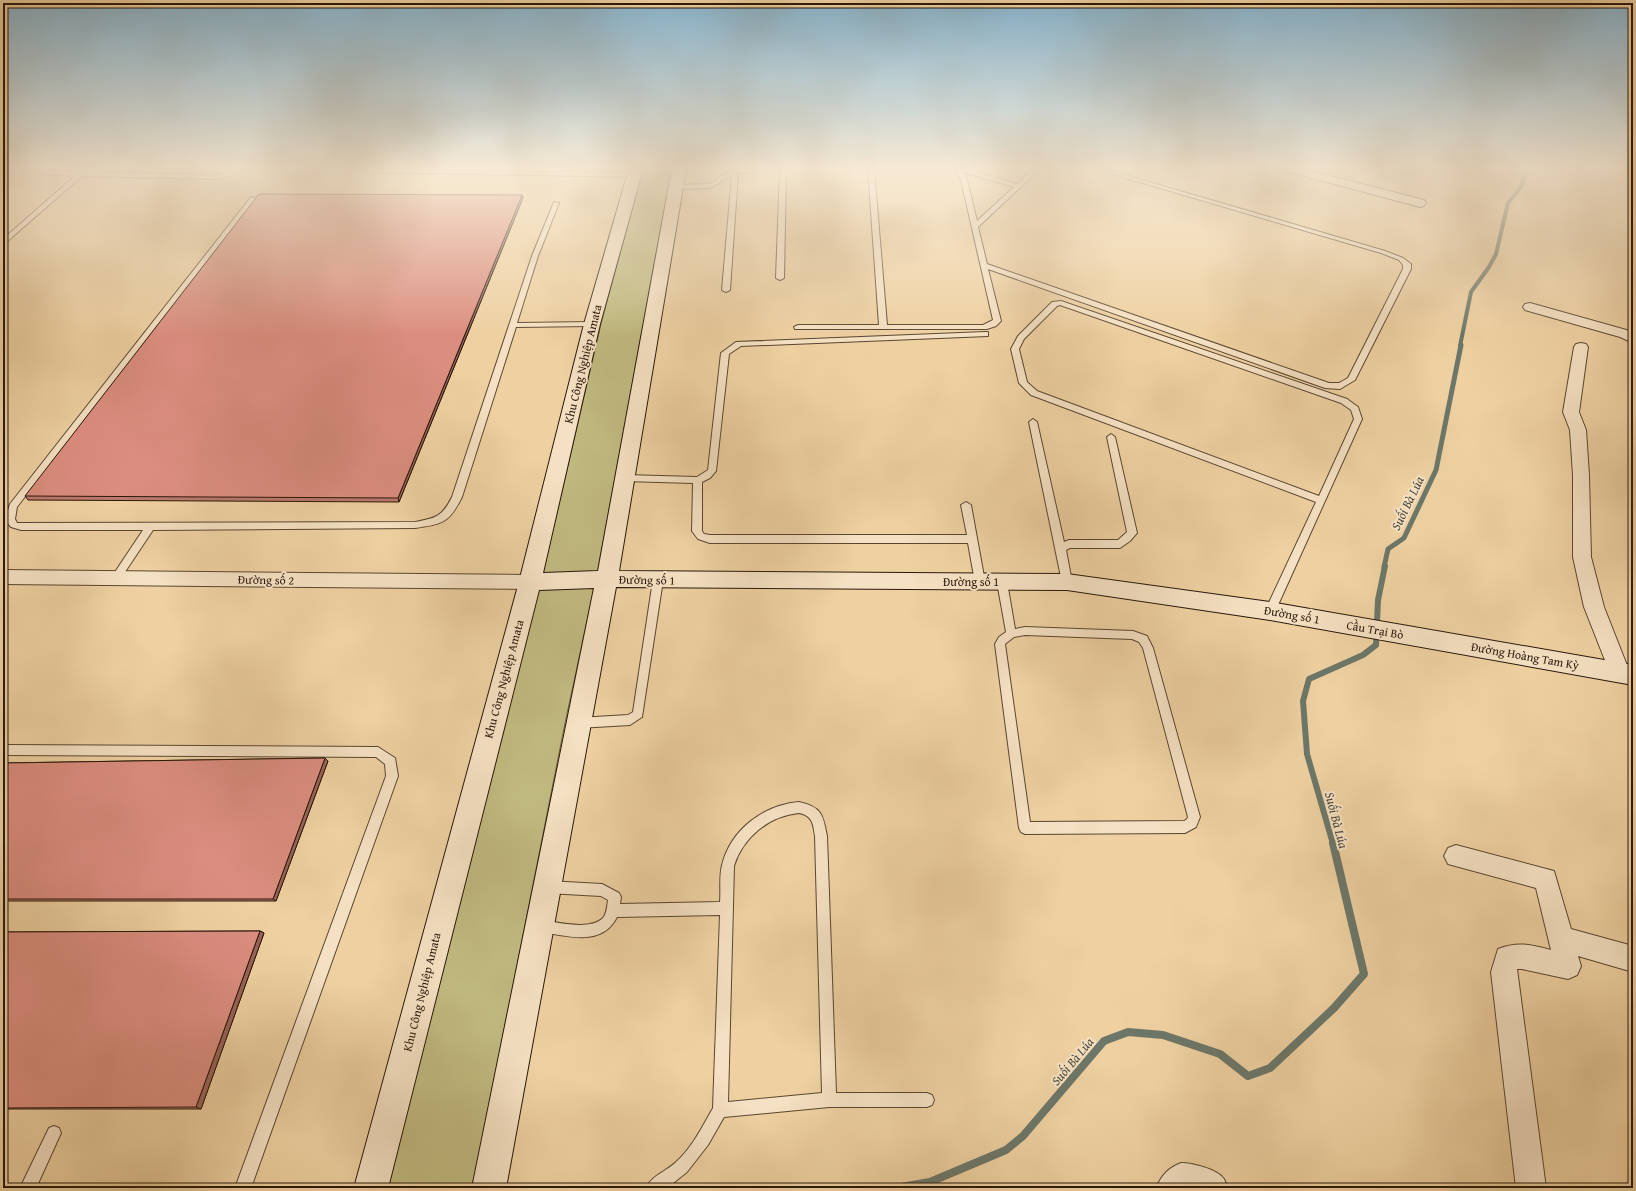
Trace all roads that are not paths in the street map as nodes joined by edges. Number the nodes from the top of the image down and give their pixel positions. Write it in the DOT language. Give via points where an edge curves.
graph roads {
  1 [pos="24,225"];
  2 [pos="232,225"];
  3 [pos="547,225"];
  4 [pos="620,225"];
  5 [pos="668,225"];
  6 [pos="731,225"];
  7 [pos="781,225"];
  8 [pos="875,225"];
  9 [pos="978,225"];
  10 [pos="1289,225"];
  11 [pos="975,227"];
  12 [pos="3,243"];
  13 [pos="984,265"];
  14 [pos="780,278"];
  15 [pos="726,290"];
  16 [pos="1530,307"];
  17 [pos="592,324"];
  18 [pos="513,325"];
  19 [pos="798,326"];
  20 [pos="883,327"];
  21 [pos="985,334"];
  22 [pos="1633,339"];
  23 [pos="1581,347"];
  24 [pos="1033,422"];
  25 [pos="1110,437"];
  26 [pos="624,478"];
  27 [pos="698,480"];
  28 [pos="1321,500"];
  29 [pos="966,505"];
  30 [pos="150,527"];
  31 [pos="972,539"];
  32 [pos="1061,548"];
  33 [pos="3,577"];
  34 [pos="116,578"];
  35 [pos="607,579"];
  36 [pos="658,580"];
  37 [pos="530,582"];
  38 [pos="980,582"];
  39 [pos="1002,582"];
  40 [pos="1067,582"];
  41 [pos="1270,611"];
  42 [pos="1332,623"];
  43 [pos="1011,633"];
  44 [pos="1418,637"];
  45 [pos="1627,674"];
  46 [pos="578,723"];
  47 [pos="3,750"];
  48 [pos="1456,856"];
  49 [pos="547,887"];
  50 [pos="726,908"];
  51 [pos="615,911"];
  52 [pos="539,926"];
  53 [pos="1561,939"];
  54 [pos="1633,959"];
  55 [pos="829,1100"];
  56 [pos="927,1100"];
  57 [pos="720,1110"];
  58 [pos="54,1133"];
  59 [pos="28,1188"];
  60 [pos="243,1188"];
  61 [pos="371,1188"];
  62 [pos="490,1188"];
  63 [pos="654,1188"];
  64 [pos="1171,1188"];
  65 [pos="1213,1188"];
  66 [pos="1531,1188"];
  1 -- 12 [label="lane"];
  2 -- 30 [label="lane" via="13,506 10,520 20,527"];
  3 -- 18 [label="lane"];
  4 -- 17 [label="street, Khu Công Nghiệp Amata"];
  5 -- 26 [label="street"];
  6 -- 15 [label="lane"];
  7 -- 14 [label="lane"];
  8 -- 20 [label="lane"];
  9 -- 11 [label="lane"];
  10 -- 13 [label="lane" via="1383,252 1407,264 1407,269 1351,380 1340,386 1328,386"];
  11 -- 13 [label="lane"];
  13 -- 20 [label="lane" via="997,321 993,324 984,327"];
  16 -- 22 [label="street" via="1625,334"];
  17 -- 18 [label="lane"];
  17 -- 37 [label="street, Khu Công Nghiệp Amata"];
  18 -- 30 [label="lane" via="457,497 449,514 436,522 415,525"];
  19 -- 20 [label="lane"];
  21 -- 27 [label="lane" via="734,346 725,353 712,471"];
  23 -- 45 [label="street" via="1571,412 1578,430 1582,557 1594,607"];
  24 -- 32 [label="lane"];
  25 -- 32 [label="lane" via="1132,533 1120,544 1069,544"];
  26 -- 27 [label="lane"];
  26 -- 35 [label="street"];
  27 -- 31 [label="lane" via="697,531 701,537 710,539"];
  28 -- 28 [label="lane" via="1034,393 1023,382 1015,349 1021,338 1055,304 1061,303 1344,401 1355,409 1358,419"];
  28 -- 41 [label="lane"];
  29 -- 31 [label="lane"];
  30 -- 34 [label="lane"];
  31 -- 38 [label="lane"];
  32 -- 40 [label="lane"];
  33 -- 34 [label="street, Đường số 2"];
  34 -- 37 [label="street, Đường số 2"];
  35 -- 36 [label="street, Đường số 1"];
  35 -- 37 [label="street, Đường số 1"];
  35 -- 46 [label="street"];
  36 -- 38 [label="street, Đường số 1"];
  36 -- 46 [label="lane" via="638,714 630,720"];
  37 -- 61 [label="street, Khu Công Nghiệp Amata"];
  38 -- 39 [label="street, Đường số 1"];
  39 -- 40 [label="street, Đường số 1"];
  39 -- 43 [label="lane"];
  40 -- 41 [label="street, Đường số 1"];
  41 -- 42 [label="street, Đường số 1"];
  42 -- 44 [label="street, Cầu Trại Bò"];
  43 -- 43 [label="lane" via="1025,631 1133,635 1143,639 1148,648 1194,816 1192,823 1185,827 1025,828 1000,644 1004,637"];
  44 -- 45 [label="street, Đường Hoàng Tam Kỳ"];
  46 -- 49 [label="street"];
  47 -- 60 [label="lane" via="378,752 391,762 392,776"];
  48 -- 53 [label="street" via="1546,879"];
  49 -- 51 [label="lane" via="602,890 615,897"];
  49 -- 52 [label="street"];
  50 -- 51 [label="lane"];
  50 -- 55 [label="lane" via="728,866 736,846 746,833 761,820 780,811 801,808 809,810 818,818 821,836"];
  50 -- 57 [label="lane"];
  51 -- 52 [label="lane" via="609,922 597,930 582,931"];
  52 -- 62 [label="street"];
  53 -- 54 [label="street"];
  53 -- 66 [label="street" via="1568,966 1522,956 1507,958 1504,972"];
  55 -- 56 [label="lane"];
  55 -- 57 [label="lane"];
  57 -- 63 [label="lane" via="703,1140 682,1167"];
  58 -- 59 [label="lane"];
  64 -- 65 [label="street" via="1181,1177 1193,1177"];
}
